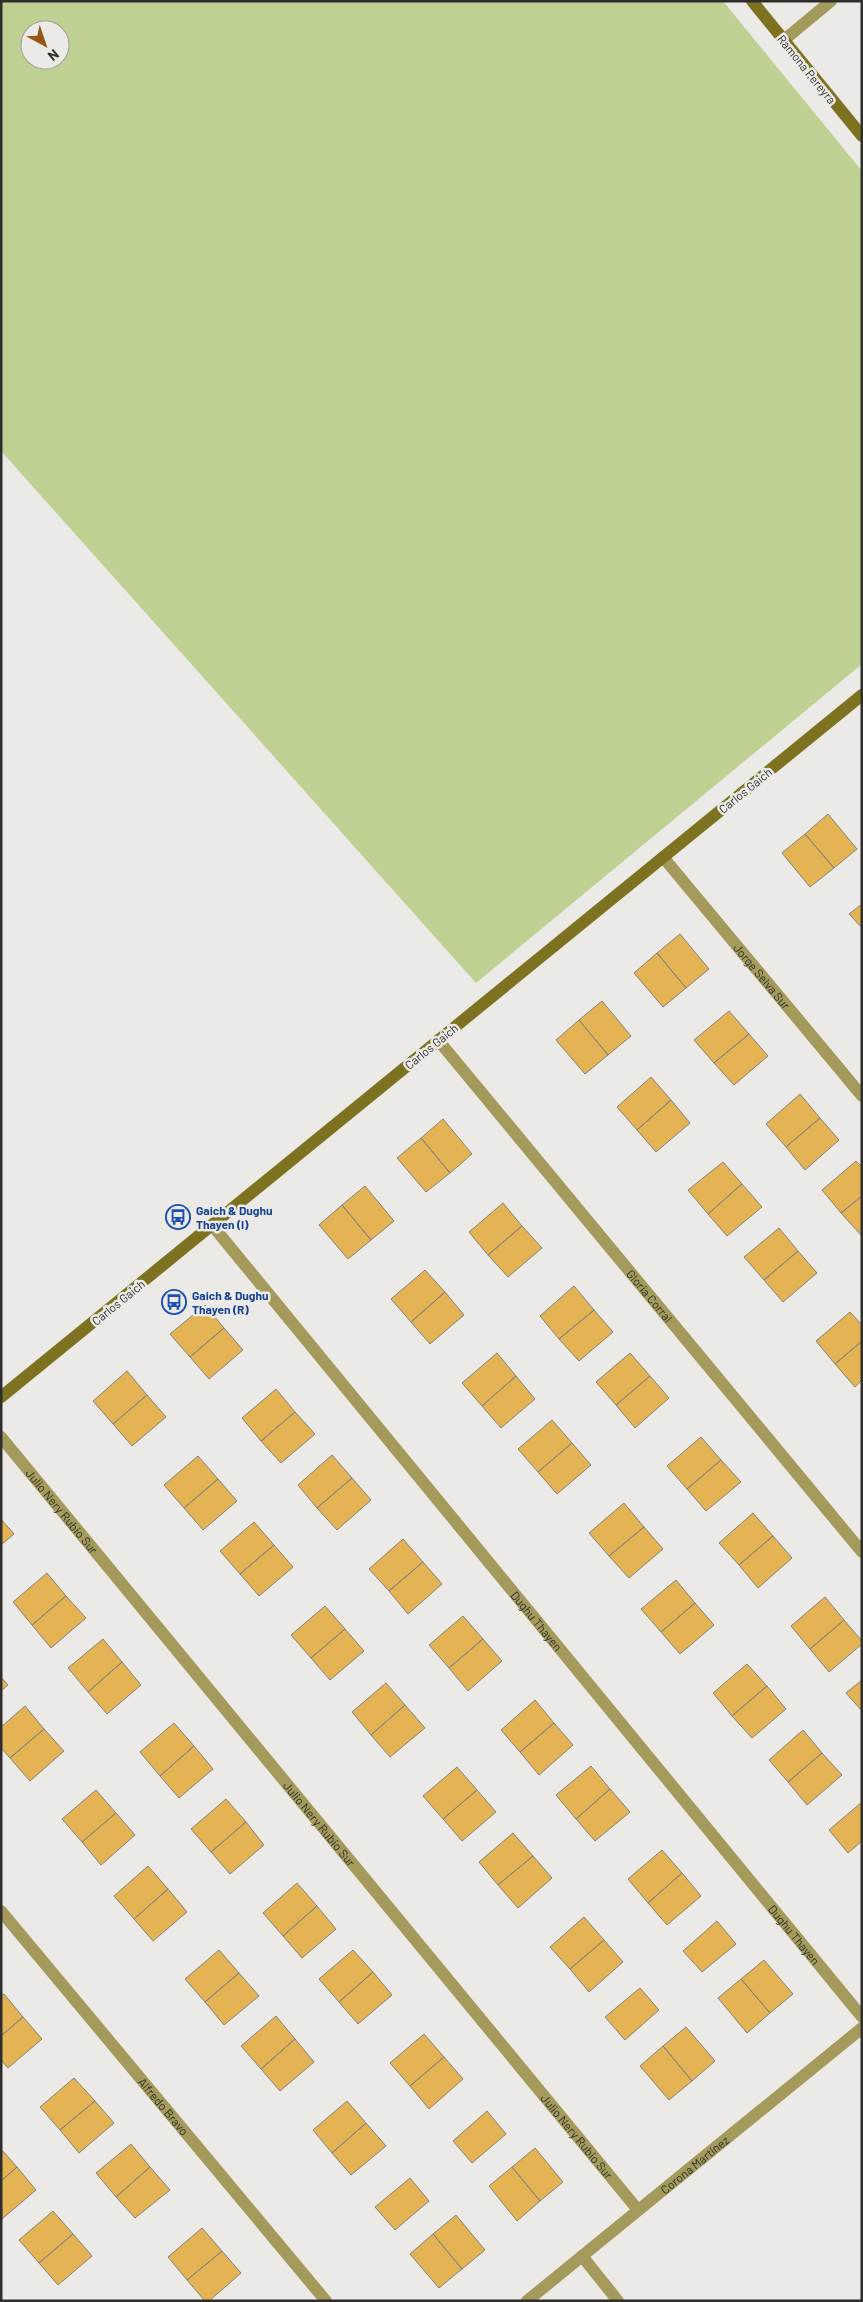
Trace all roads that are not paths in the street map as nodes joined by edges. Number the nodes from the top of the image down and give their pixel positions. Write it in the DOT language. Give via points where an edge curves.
graph roads {
  1 [pos="752,1"];
  2 [pos="830,1"];
  3 [pos="784,40"];
  4 [pos="862,136"];
  5 [pos="862,695"];
  6 [pos="663,857"];
  7 [pos="438,1040"];
  8 [pos="862,1096"];
  9 [pos="212,1225"];
  10 [pos="1,1397"];
  11 [pos="1,1437"];
  12 [pos="862,1552"];
  13 [pos="1,1911"];
  14 [pos="862,2017"];
  15 [pos="862,2028"];
  16 [pos="638,2210"];
  17 [pos="582,2256"];
  18 [pos="326,2301"];
  19 [pos="527,2301"];
  20 [pos="618,2301"];
  1 -- 3 [label="street, Ramona Pereyra"];
  2 -- 3 [label="street"];
  3 -- 4 [label="street, Ramona Pereyra"];
  5 -- 6 [label="street, Carlos Gaich"];
  6 -- 7 [label="street, Carlos Gaich"];
  6 -- 8 [label="street, Jorge Selva Sur"];
  7 -- 9 [label="street, Carlos Gaich"];
  7 -- 12 [label="street, Gloria Corral"];
  9 -- 10 [label="street, Carlos Gaich"];
  9 -- 14 [label="street, Dughu Thayen"];
  11 -- 16 [label="street, Julio Nery Rubio Sur"];
  13 -- 18 [label="street, Alfredo Bravo"];
  15 -- 16 [label="street, Corona Martínez"];
  16 -- 17 [label="street, Corona Martínez"];
  17 -- 19 [label="street, Corona Martínez"];
  17 -- 20 [label="street"];
}
